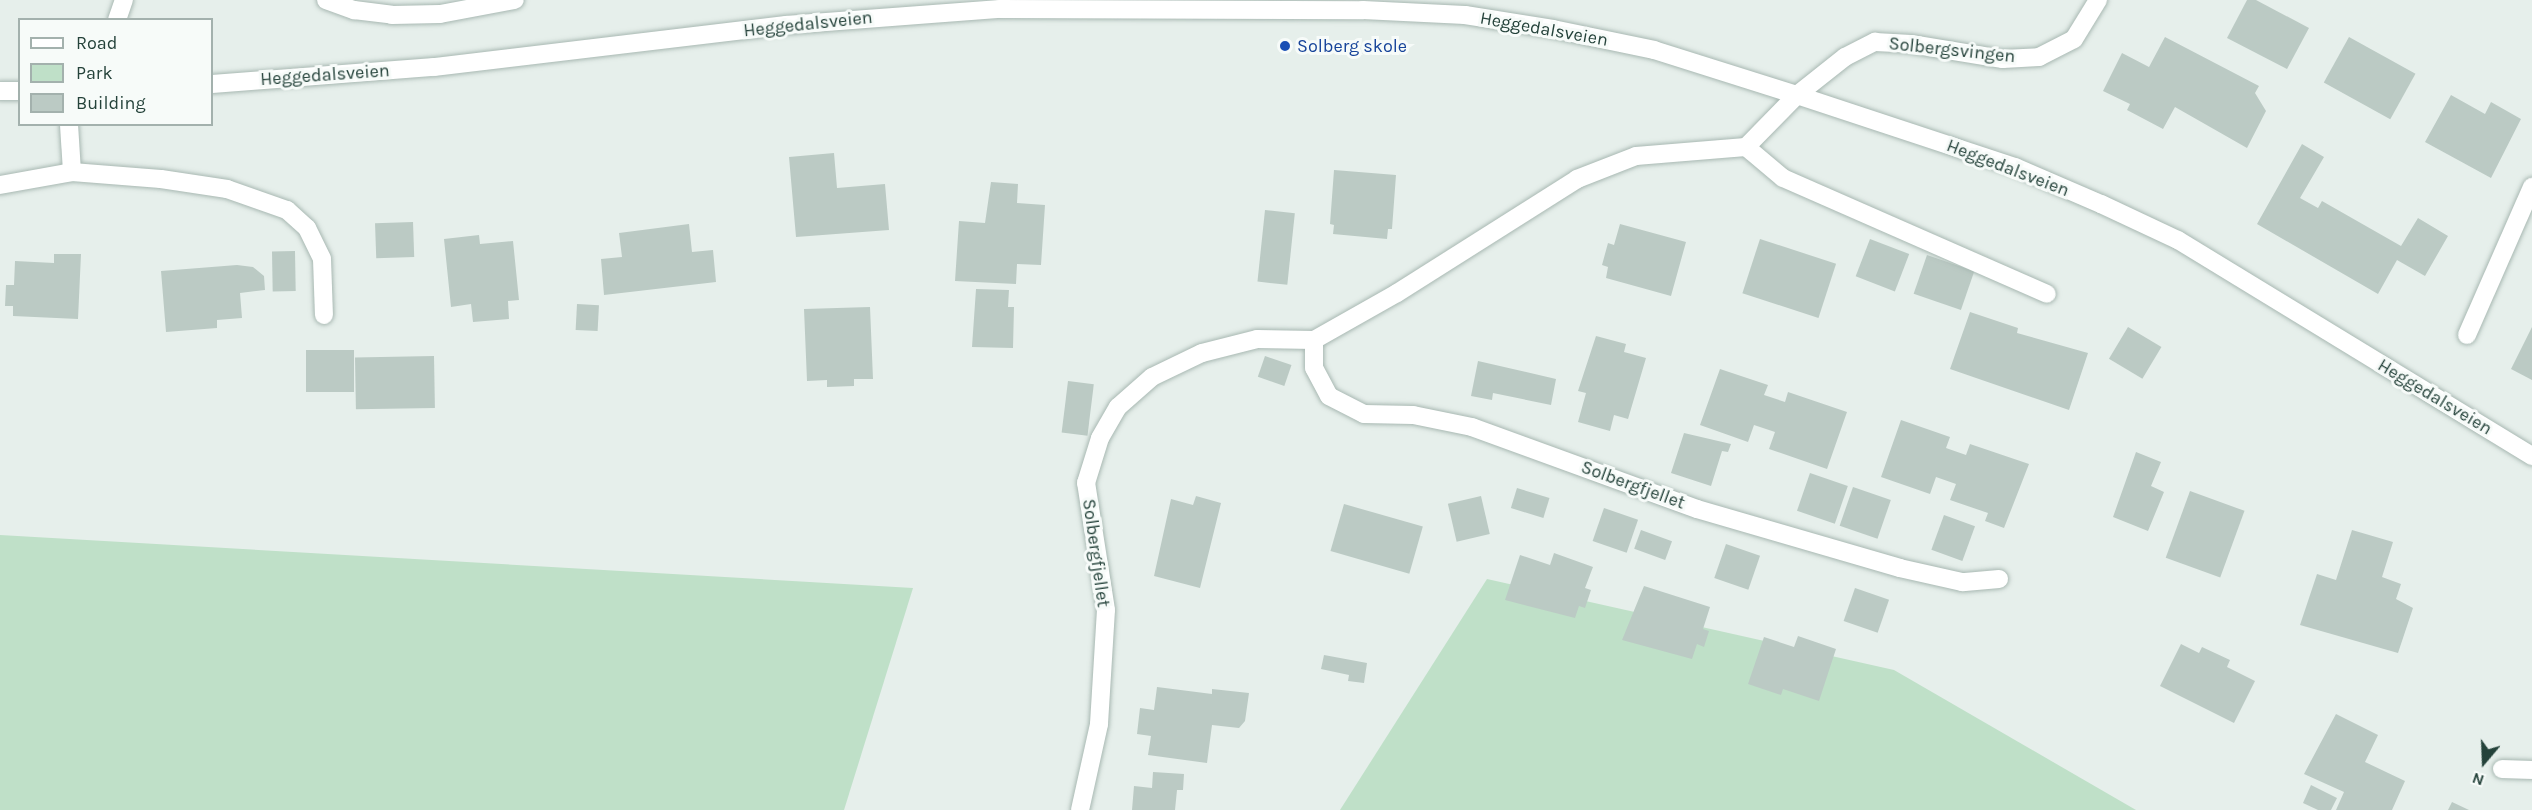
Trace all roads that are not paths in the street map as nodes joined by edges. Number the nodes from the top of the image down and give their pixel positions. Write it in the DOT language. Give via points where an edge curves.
graph roads {
  1 [pos="124,0"];
  2 [pos="326,0"];
  3 [pos="515,0"];
  4 [pos="2098,0"];
  5 [pos="1267,5"];
  6 [pos="118,18"];
  7 [pos="213,84"];
  8 [pos="0,91"];
  9 [pos="18,91"];
  10 [pos="1797,95"];
  11 [pos="69,126"];
  12 [pos="1746,147"];
  13 [pos="72,172"];
  14 [pos="0,185"];
  15 [pos="2532,187"];
  16 [pos="2047,294"];
  17 [pos="324,315"];
  18 [pos="2467,334"];
  19 [pos="1314,340"];
  20 [pos="2532,456"];
  21 [pos="1999,579"];
  22 [pos="2502,770"];
  23 [pos="2532,770"];
  24 [pos="1080,810"];
  1 -- 6 [label="main road"];
  2 -- 3 [label="main road" via="354,10 392,15 440,14"];
  4 -- 10 [label="main road, Solbergsvingen" via="2074,39 2039,57 2003,60 1911,44 1875,42 1845,57"];
  5 -- 7 [label="main road, Heggedalsveien" via="1000,9 890,15 434,67"];
  5 -- 10 [label="main road, Heggedalsveien" via="1465,15 1542,27 1654,50"];
  8 -- 9 [label="main road"];
  10 -- 12 [label="main road"];
  10 -- 20 [label="main road, Heggedalsveien" via="2015,167 2178,240"];
  11 -- 13 [label="main road"];
  12 -- 16 [label="main road" via="1783,178"];
  12 -- 19 [label="main road" via="1636,156 1577,179 1397,293"];
  13 -- 14 [label="main road"];
  13 -- 17 [label="main road" via="227,189 287,210 311,234 322,259"];
  15 -- 18 [label="main road"];
  19 -- 21 [label="main road, Solbergfjellet" via="1314,368 1329,396 1364,414 1413,415 1472,427 1697,509 1900,568 1962,582"];
  19 -- 24 [label="main road, Solbergfjellet" via="1257,339 1202,353 1152,377 1118,407 1100,438 1086,483 1106,610 1099,724"];
  22 -- 23 [label="main road"];
}
